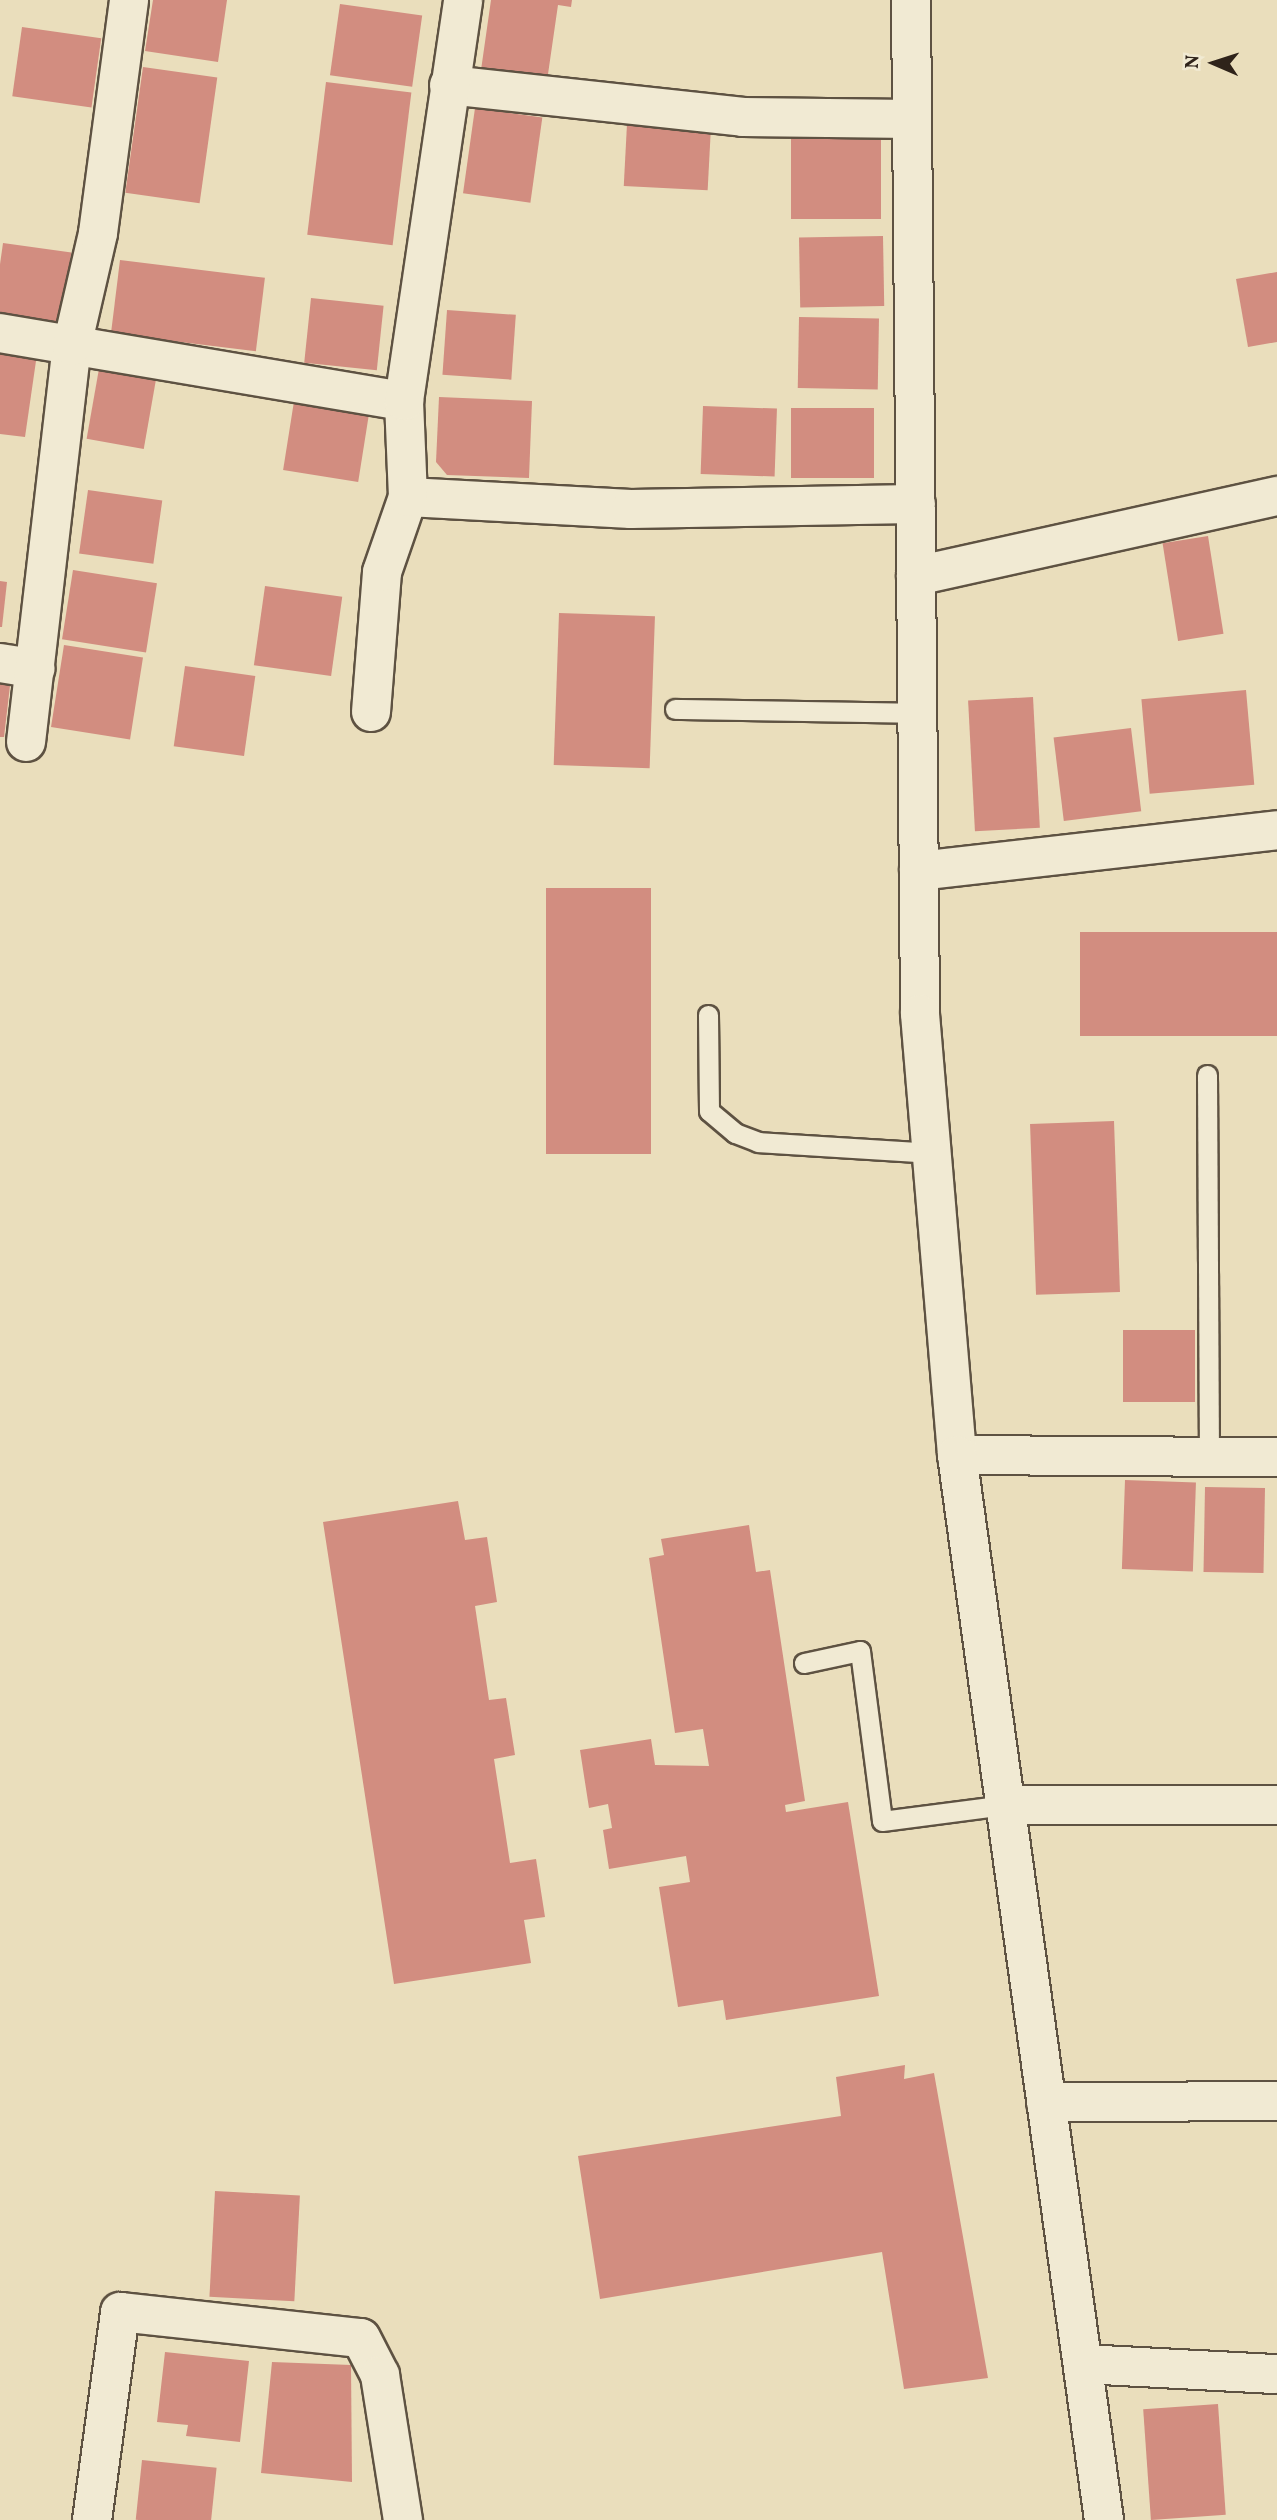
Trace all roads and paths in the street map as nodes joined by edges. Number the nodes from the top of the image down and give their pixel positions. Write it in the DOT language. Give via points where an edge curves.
graph roads {
  1 [pos="129,0"];
  2 [pos="463,0"];
  3 [pos="911,0"];
  4 [pos="449,85"];
  5 [pos="912,119"];
  6 [pos="0,333"];
  7 [pos="72,346"];
  8 [pos="404,401"];
  9 [pos="1277,496"];
  10 [pos="408,497"];
  11 [pos="916,504"];
  12 [pos="916,576"];
  13 [pos="18,666"];
  14 [pos="675,709"];
  15 [pos="371,712"];
  16 [pos="917,713"];
  17 [pos="26,742"];
  18 [pos="1277,830"];
  19 [pos="919,871"];
  20 [pos="708,1015"];
  21 [pos="1207,1075"];
  22 [pos="932,1153"];
  23 [pos="957,1455"];
  24 [pos="1209,1457"];
  25 [pos="1277,1458"];
  26 [pos="804,1663"];
  27 [pos="1006,1805"];
  28 [pos="1277,1805"];
  29 [pos="1277,2101"];
  30 [pos="1046,2102"];
  31 [pos="1083,2364"];
  32 [pos="1277,2374"];
  33 [pos="92,2520"];
  34 [pos="403,2520"];
  35 [pos="1104,2520"];
  1 -- 7 [label="street" via="98,233"];
  2 -- 4 [label="street"];
  3 -- 5 [label="street"];
  4 -- 5 [label="street" via="743,117"];
  4 -- 8 [label="street"];
  5 -- 11 [label="street"];
  6 -- 7 [label="street"];
  7 -- 8 [label="street"];
  7 -- 13 [label="street"];
  8 -- 10 [label="street"];
  9 -- 12 [label="street"];
  10 -- 11 [label="street" via="631,509"];
  10 -- 15 [label="street" via="382,572"];
  11 -- 12 [label="street"];
  12 -- 16 [label="street"];
  13 -- 17 [label="street"];
  14 -- 16 [label="lane"];
  16 -- 19 [label="street"];
  18 -- 19 [label="street"];
  19 -- 22 [label="street" via="920,1014"];
  20 -- 22 [label="lane" via="709,1111 735,1133 758,1142"];
  21 -- 24 [label="lane"];
  22 -- 23 [label="street"];
  23 -- 24 [label="street"];
  23 -- 27 [label="street"];
  24 -- 25 [label="street"];
  26 -- 27 [label="lane" via="860,1651 882,1821"];
  27 -- 28 [label="street"];
  27 -- 30 [label="street"];
  29 -- 30 [label="street"];
  30 -- 31 [label="street"];
  31 -- 32 [label="street"];
  31 -- 35 [label="street"];
  33 -- 34 [label="street" via="120,2312 361,2338 380,2375"];
}
